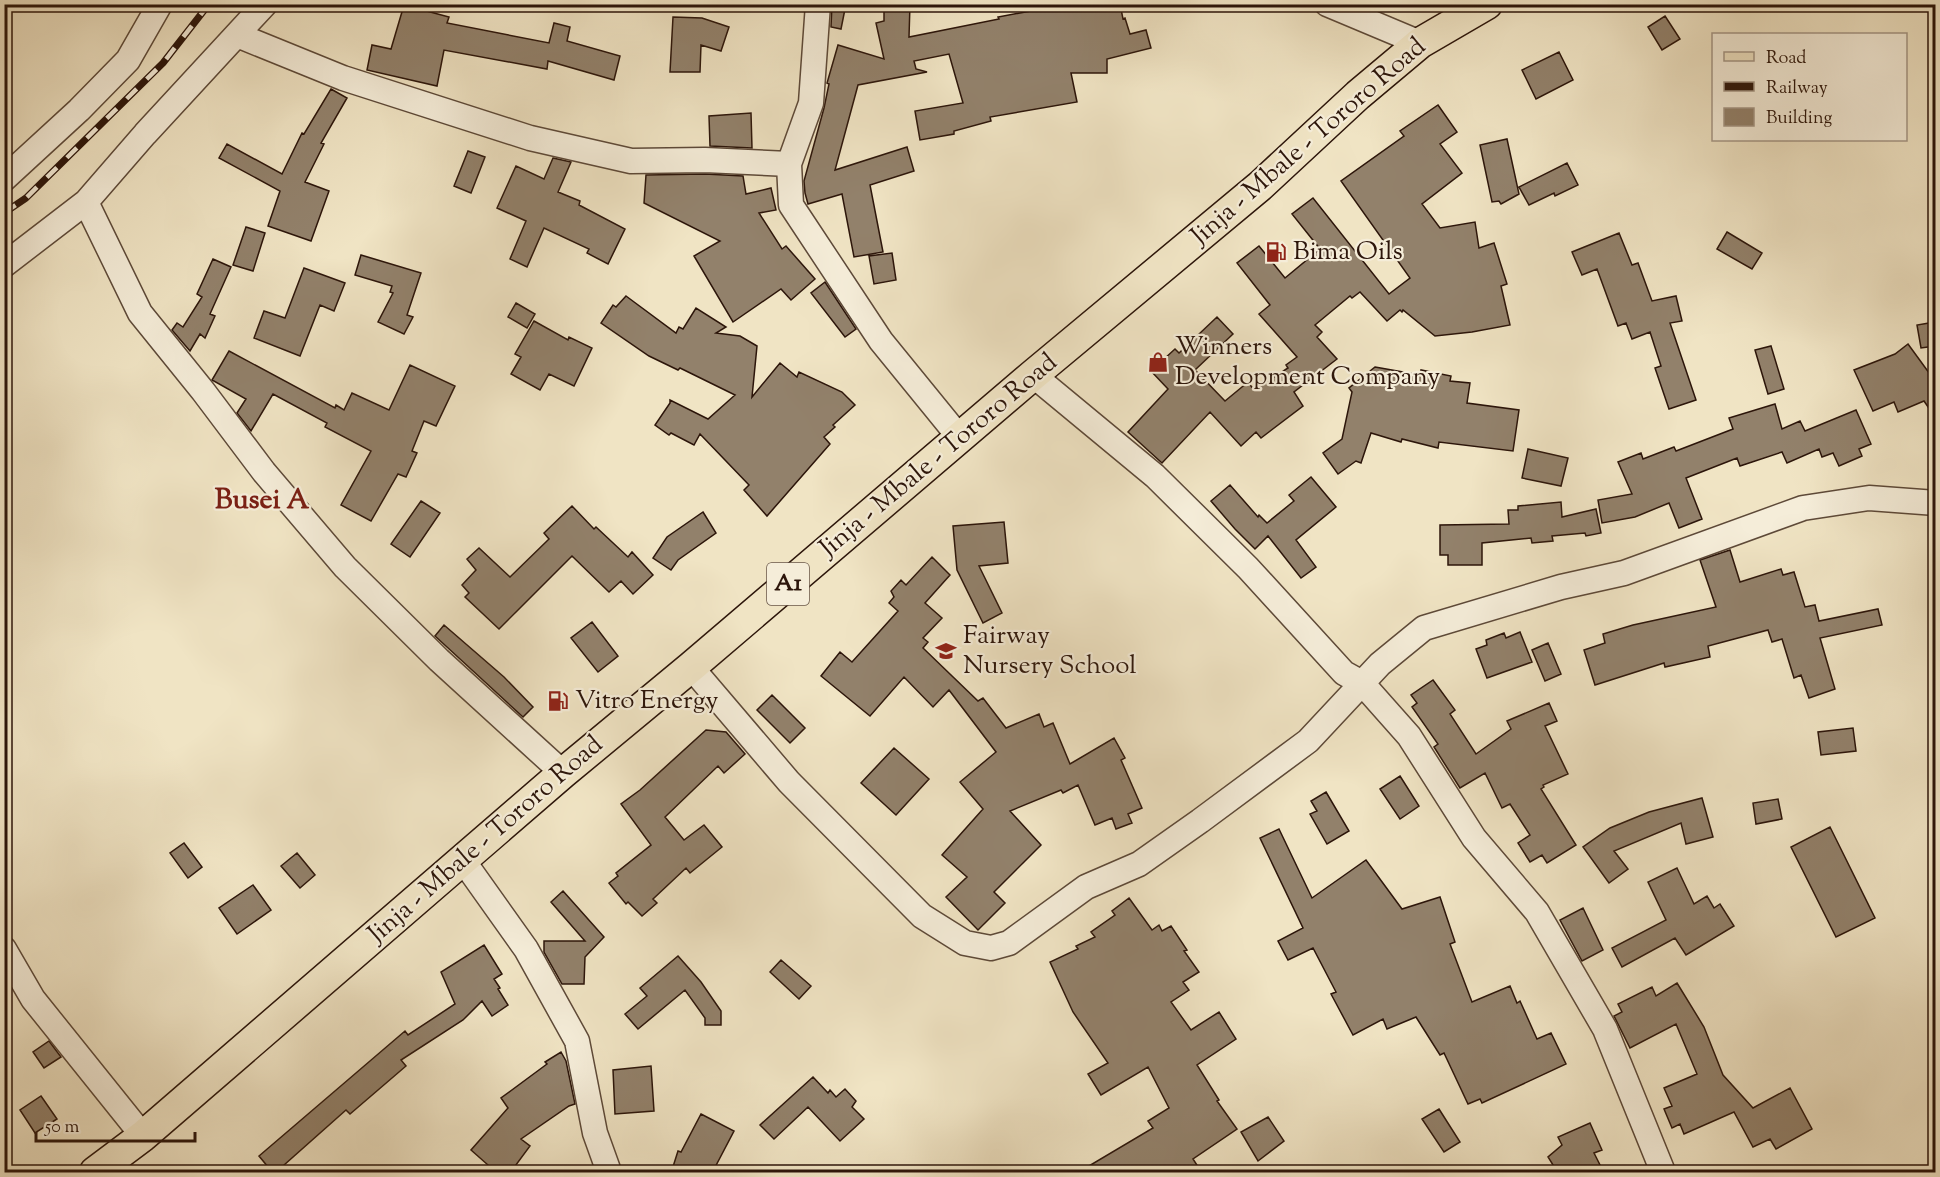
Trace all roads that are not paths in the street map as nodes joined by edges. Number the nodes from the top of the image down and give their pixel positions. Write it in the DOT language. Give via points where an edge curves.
graph roads {
  1 [pos="160,4"];
  2 [pos="265,4"];
  3 [pos="818,4"];
  4 [pos="1327,4"];
  5 [pos="1487,4"];
  6 [pos="237,35"];
  7 [pos="1420,44"];
  8 [pos="789,164"];
  9 [pos="4,179"];
  10 [pos="86,202"];
  11 [pos="4,265"];
  12 [pos="1033,375"];
  13 [pos="960,438"];
  14 [pos="1935,503"];
  15 [pos="691,667"];
  16 [pos="1362,683"];
  17 [pos="563,773"];
  18 [pos="462,859"];
  19 [pos="4,949"];
  20 [pos="143,1136"];
  21 [pos="95,1173"];
  22 [pos="609,1173"];
  23 [pos="1663,1173"];
  1 -- 9 [label="street" via="128,60"];
  2 -- 6 [label="street"];
  3 -- 8 [label="street" via="811,103"];
  4 -- 7 [label="street"];
  5 -- 7 [label="main road, Jinja - Mbale - Tororo Road / A1"];
  6 -- 8 [label="street" via="343,78 530,138 631,161"];
  6 -- 10 [label="street"];
  7 -- 12 [label="main road, Jinja - Mbale - Tororo Road / A1" via="1358,95 1260,186"];
  8 -- 13 [label="street" via="791,205 881,341"];
  10 -- 11 [label="street"];
  10 -- 17 [label="street" via="140,313 264,472 345,567"];
  12 -- 13 [label="main road, Jinja - Mbale - Tororo Road / A1"];
  12 -- 16 [label="street" via="1155,476 1248,568 1344,673"];
  13 -- 15 [label="main road, Jinja - Mbale - Tororo Road / A1"];
  14 -- 16 [label="street" via="1869,498 1803,508 1624,573 1561,587 1424,628"];
  15 -- 16 [label="street" via="789,782 922,916 965,943 991,948 1009,943 1086,887 1139,864 1200,821 1308,741"];
  15 -- 17 [label="main road, Jinja - Mbale - Tororo Road / A1"];
  16 -- 23 [label="street" via="1409,736 1474,838 1538,912 1605,1029"];
  17 -- 18 [label="main road, Jinja - Mbale - Tororo Road / A1"];
  18 -- 20 [label="main road, Jinja - Mbale - Tororo Road / A1"];
  18 -- 22 [label="street" via="526,949 577,1041 595,1133"];
  19 -- 20 [label="street" via="33,999"];
  20 -- 21 [label="main road, Jinja - Mbale - Tororo Road / A1"];
}
